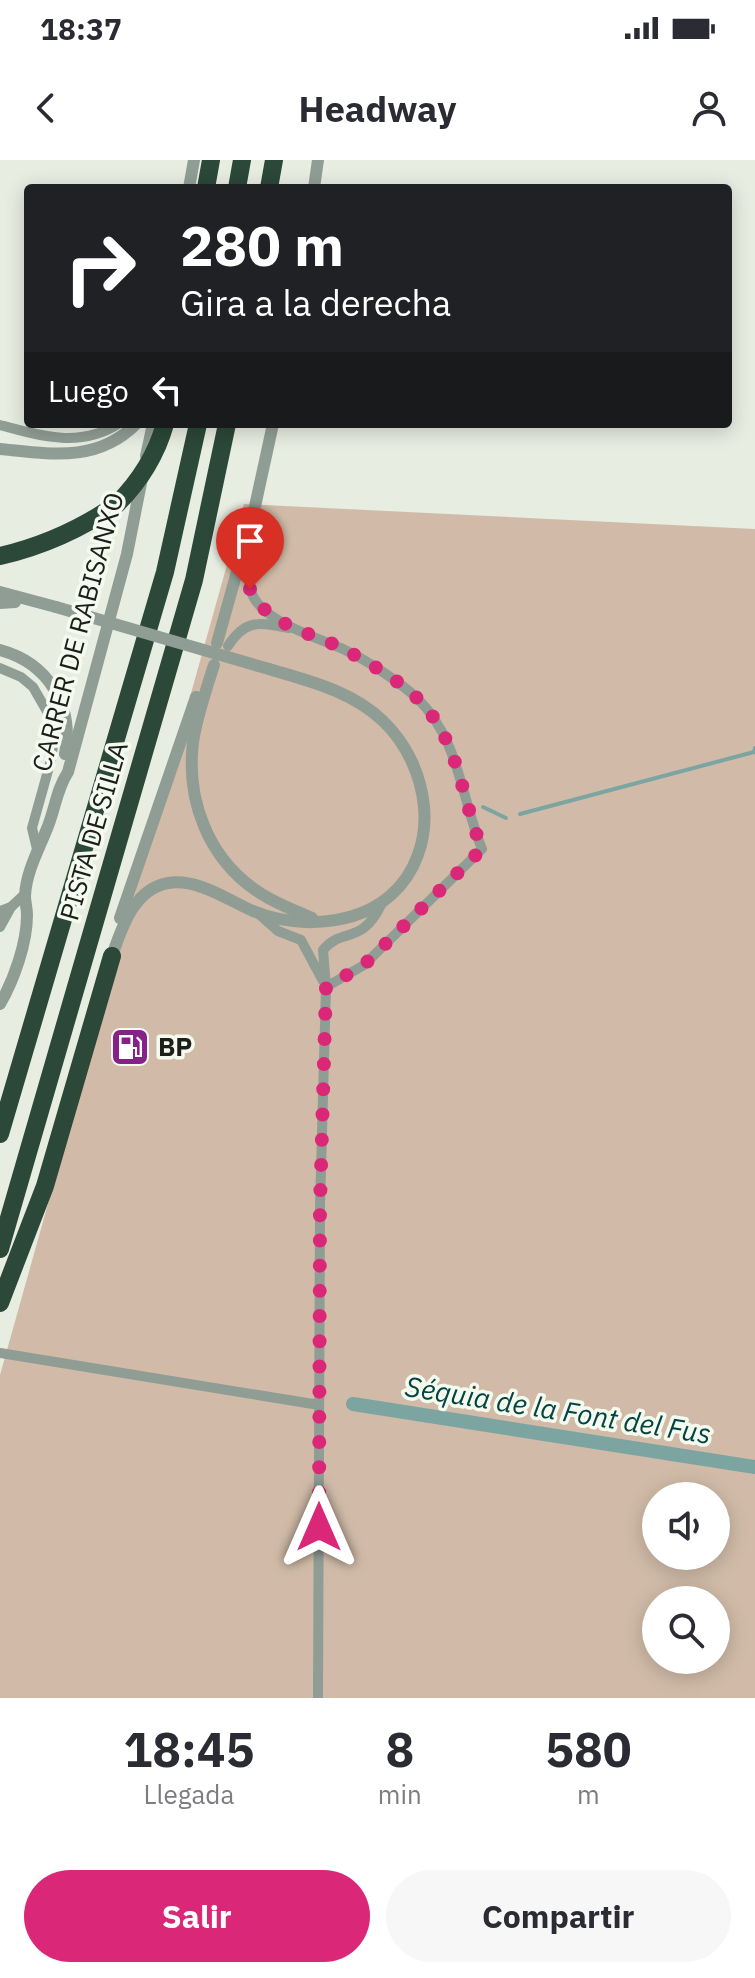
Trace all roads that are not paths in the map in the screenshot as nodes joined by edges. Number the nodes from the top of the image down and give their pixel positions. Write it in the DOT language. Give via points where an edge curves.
graph roads {
  1 [pos="194,160"];
  2 [pos="211,160"];
  3 [pos="242,160"];
  4 [pos="274,160"];
  5 [pos="318,160"];
  6 [pos="190,184"];
  7 [pos="207,184"];
  8 [pos="238,184"];
  9 [pos="270,184"];
  10 [pos="315,184"];
  11 [pos="0,425"];
  12 [pos="108,428"];
  13 [pos="131,428"];
  14 [pos="152,428"];
  15 [pos="164,428"];
  16 [pos="197,428"];
  17 [pos="226,428"];
  18 [pos="272,428"];
  19 [pos="0,449"];
  20 [pos="254,511"];
  21 [pos="0,556"];
  22 [pos="0,592"];
  23 [pos="0,602"];
  24 [pos="56,607"];
  25 [pos="299,630"];
  26 [pos="223,644"];
  27 [pos="0,650"];
  28 [pos="2,668"];
  29 [pos="60,783"];
  30 [pos="37,849"];
  31 [pos="25,894"];
  32 [pos="382,903"];
  33 [pos="6,909"];
  34 [pos="257,913"];
  35 [pos="319,921"];
  36 [pos="0,927"];
  37 [pos="112,956"];
  38 [pos="326,987"];
  39 [pos="0,1004"];
  40 [pos="0,1134"];
  41 [pos="0,1249"];
  42 [pos="0,1303"];
  43 [pos="0,1353"];
  44 [pos="319,1405"];
  45 [pos="318,1698"];
  1 -- 6 [label="street"];
  2 -- 7 [label="highway"];
  3 -- 8 [label="highway"];
  4 -- 9 [label="highway"];
  5 -- 10 [label="street"];
  11 -- 12 [label="street" via="58,439"];
  13 -- 19 [label="street" via="110,444 81,453"];
  14 -- 29 [label="street, CARRER DE RABISANXO" via="127,554 68,772"];
  15 -- 21 [label="highway, bridge" via="136,485 117,504 56,538"];
  16 -- 40 [label="highway, PISTA DE SILLA" via="165,572"];
  17 -- 41 [label="highway, PISTA DE SILLA" via="194,580"];
  18 -- 20 [label="street"];
  20 -- 25 [label="street" via="250,589 256,603"];
  20 -- 26 [label="street"];
  22 -- 24 [label="street"];
  23 -- 24 [label="street"];
  24 -- 32 [label="street, bridge" via="316,683 385,722 411,758 424,801 424,833 409,873"];
  25 -- 26 [label="street" via="260,623"];
  25 -- 38 [label="street" via="350,652 416,698 432,716 456,760 482,849 364,965"];
  27 -- 29 [label="street" via="38,668 63,702 68,738"];
  28 -- 30 [label="street, CARRER DE RABISANXO" via="33,687 52,720 51,760 32,828"];
  29 -- 30 [label="street, CARRER DE RABISANXO"];
  30 -- 31 [label="street, CARRER DE RABISANXO"];
  31 -- 33 [label="street"];
  31 -- 39 [label="street, CARRER DE RABISANXO" via="21,946"];
  32 -- 35 [label="street" via="358,915"];
  32 -- 38 [label="street" via="365,929 330,942 323,950"];
  33 -- 36 [label="street"];
  34 -- 35 [label="street"];
  34 -- 37 [label="street" via="199,886 159,886 132,909"];
  34 -- 38 [label="street" via="278,931 301,940"];
  35 -- 37 [label="street" via="243,881 213,845 202,822 191,767 214,665 116,928"];
  37 -- 42 [label="highway" via="45,1186"];
  38 -- 44 [label="street"];
  43 -- 44 [label="street"];
  44 -- 45 [label="street"];
}
